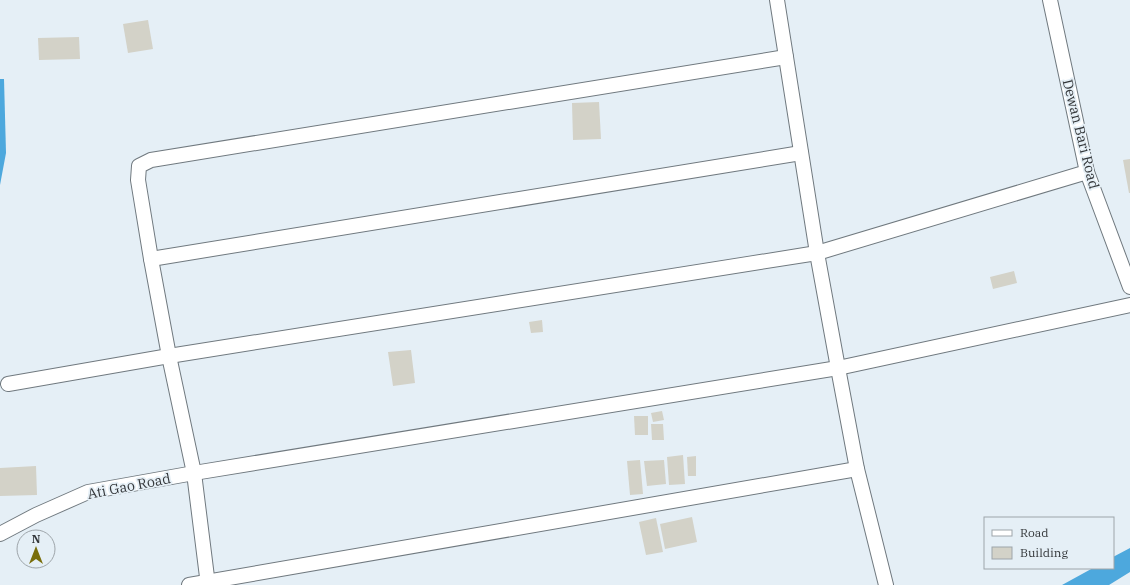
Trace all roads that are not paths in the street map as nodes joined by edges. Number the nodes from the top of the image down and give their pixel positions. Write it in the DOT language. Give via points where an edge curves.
graph roads {
  1 [pos="777,0"];
  2 [pos="1050,0"];
  3 [pos="786,57"];
  4 [pos="801,153"];
  5 [pos="1087,172"];
  6 [pos="816,253"];
  7 [pos="151,260"];
  8 [pos="1130,287"];
  9 [pos="1130,305"];
  10 [pos="168,356"];
  11 [pos="838,368"];
  12 [pos="8,384"];
  13 [pos="857,469"];
  14 [pos="194,473"];
  15 [pos="0,534"];
  16 [pos="208,584"];
  17 [pos="190,585"];
  18 [pos="886,585"];
  1 -- 3 [label="street"];
  2 -- 5 [label="street, Dewan Bari Road"];
  3 -- 4 [label="street"];
  3 -- 7 [label="street" via="151,160 139,166 138,180"];
  4 -- 6 [label="street"];
  4 -- 7 [label="street"];
  5 -- 6 [label="street"];
  5 -- 8 [label="street, Dewan Bari Road"];
  6 -- 10 [label="street"];
  6 -- 11 [label="street"];
  7 -- 10 [label="street"];
  9 -- 11 [label="street, Ati Gao Road"];
  10 -- 12 [label="street"];
  10 -- 14 [label="street"];
  11 -- 13 [label="street"];
  11 -- 14 [label="street, Ati Gao Road"];
  13 -- 16 [label="street"];
  13 -- 18 [label="street"];
  14 -- 15 [label="street, Ati Gao Road" via="88,492"];
  14 -- 16 [label="street"];
  16 -- 17 [label="street"];
}
